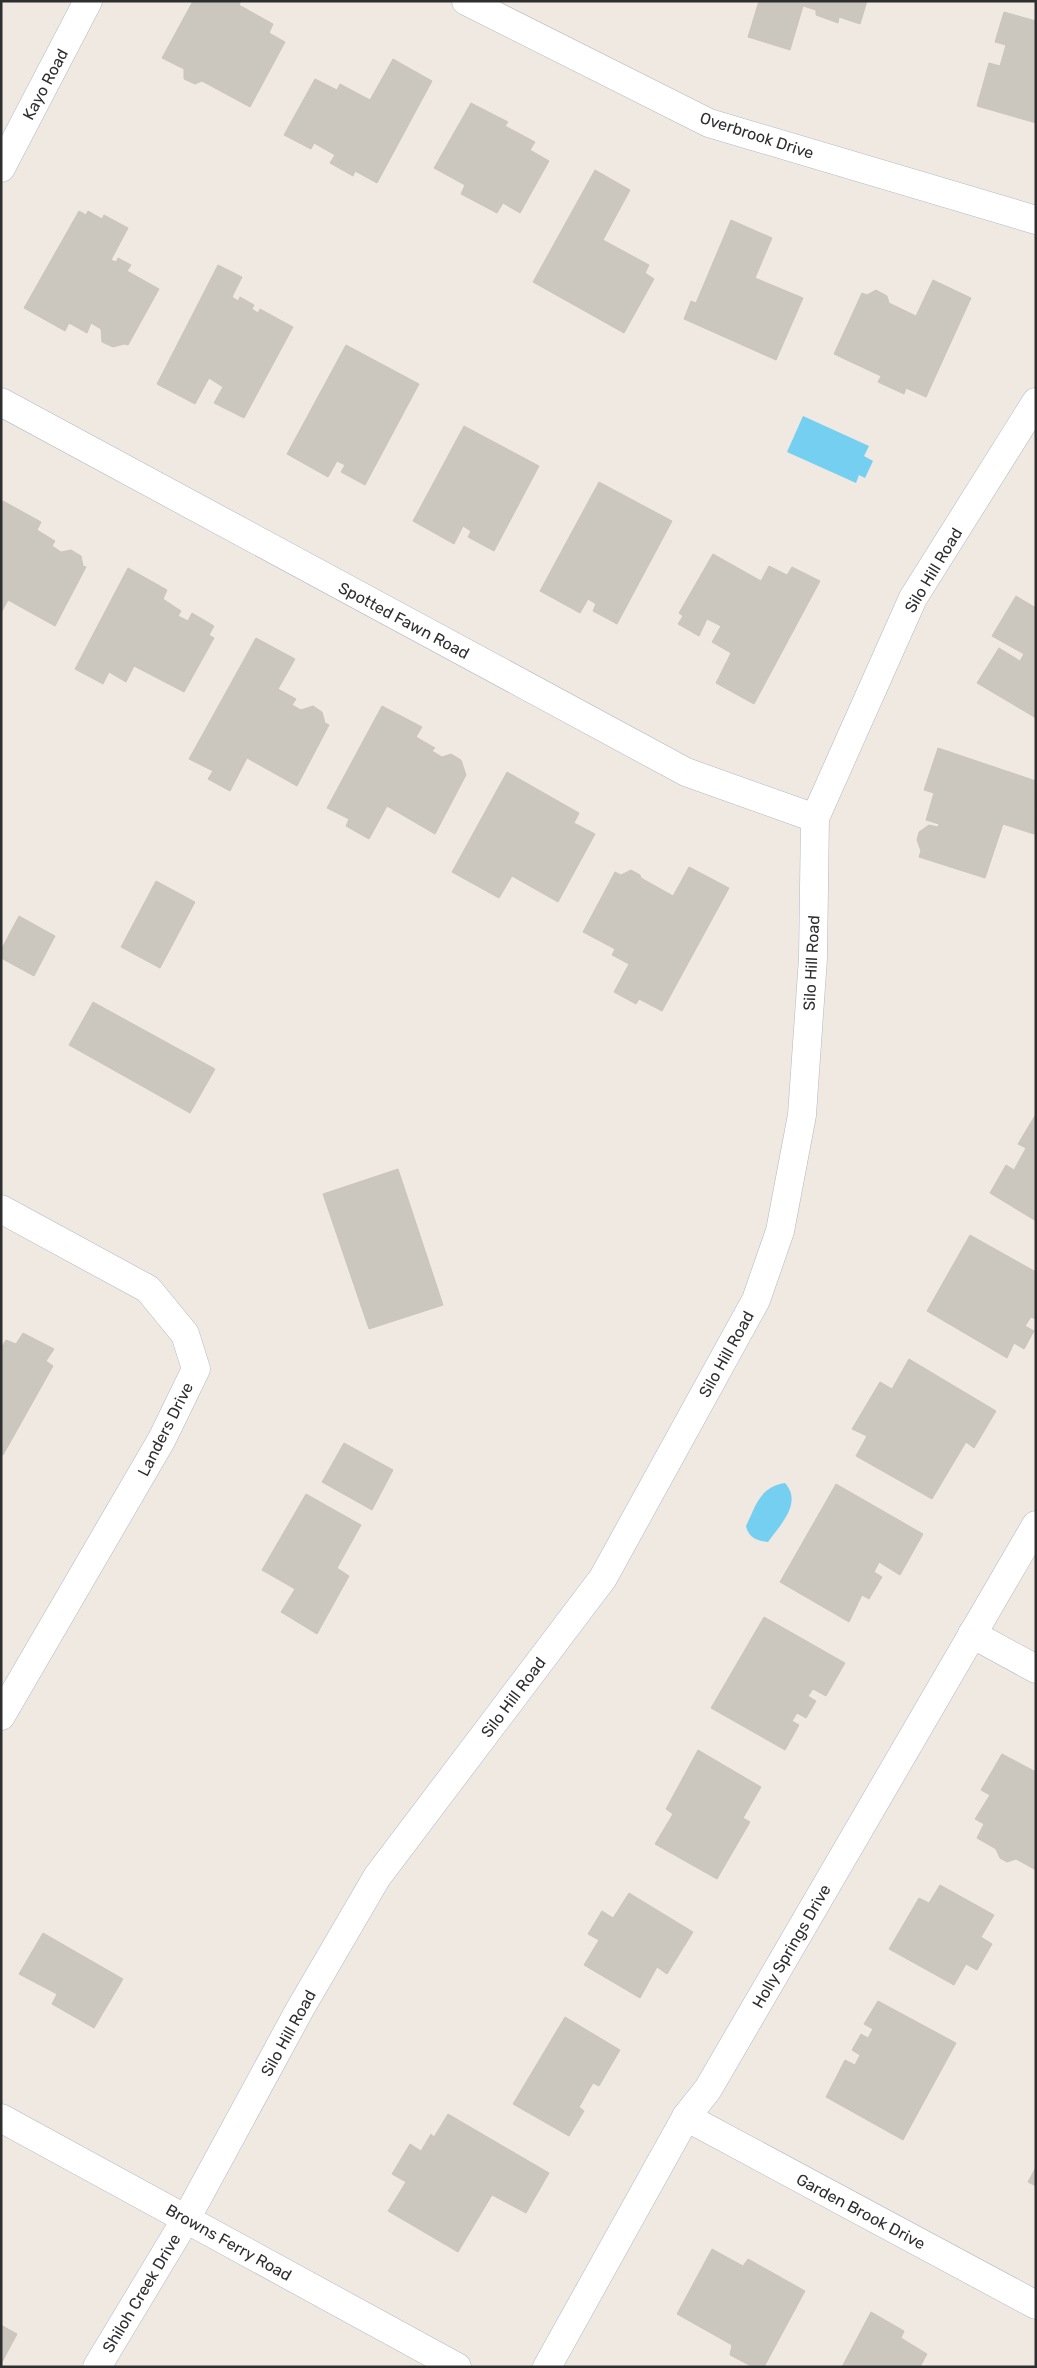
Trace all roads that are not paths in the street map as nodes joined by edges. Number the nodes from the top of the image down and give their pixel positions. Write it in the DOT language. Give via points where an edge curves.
graph roads {
  1 [pos="88,1"];
  2 [pos="466,1"];
  3 [pos="1,168"];
  4 [pos="1036,220"];
  5 [pos="1,402"];
  6 [pos="1036,402"];
  7 [pos="815,818"];
  8 [pos="1,1209"];
  9 [pos="1036,1525"];
  10 [pos="972,1634"];
  11 [pos="1036,1669"];
  12 [pos="1,1716"];
  13 [pos="686,2117"];
  14 [pos="1,2118"];
  15 [pos="186,2219"];
  16 [pos="1036,2305"];
  17 [pos="97,2367"];
  18 [pos="458,2367"];
  19 [pos="546,2367"];
  1 -- 3 [label="street, Kayo Road"];
  2 -- 4 [label="street, Overbrook Drive" via="709,123"];
  5 -- 7 [label="street, Spotted Fawn Road" via="686,772"];
  6 -- 7 [label="street, Silo Hill Road" via="912,598"];
  7 -- 15 [label="street, Silo Hill Road" via="813,958 802,1115 780,1230 756,1300 603,1578 377,1876 300,2009"];
  8 -- 12 [label="street, Landers Drive" via="148,1289 185,1334 196,1368 162,1439"];
  9 -- 10 [label="street, Holly Springs Drive"];
  10 -- 11 [label="street"];
  10 -- 13 [label="street, Holly Springs Drive" via="708,2089"];
  13 -- 16 [label="street, Garden Brook Drive"];
  13 -- 19 [label="street, Holly Springs Drive"];
  14 -- 15 [label="street, Browns Ferry Road"];
  15 -- 17 [label="street, Shiloh Creek Drive"];
  15 -- 18 [label="street, Browns Ferry Road"];
}
